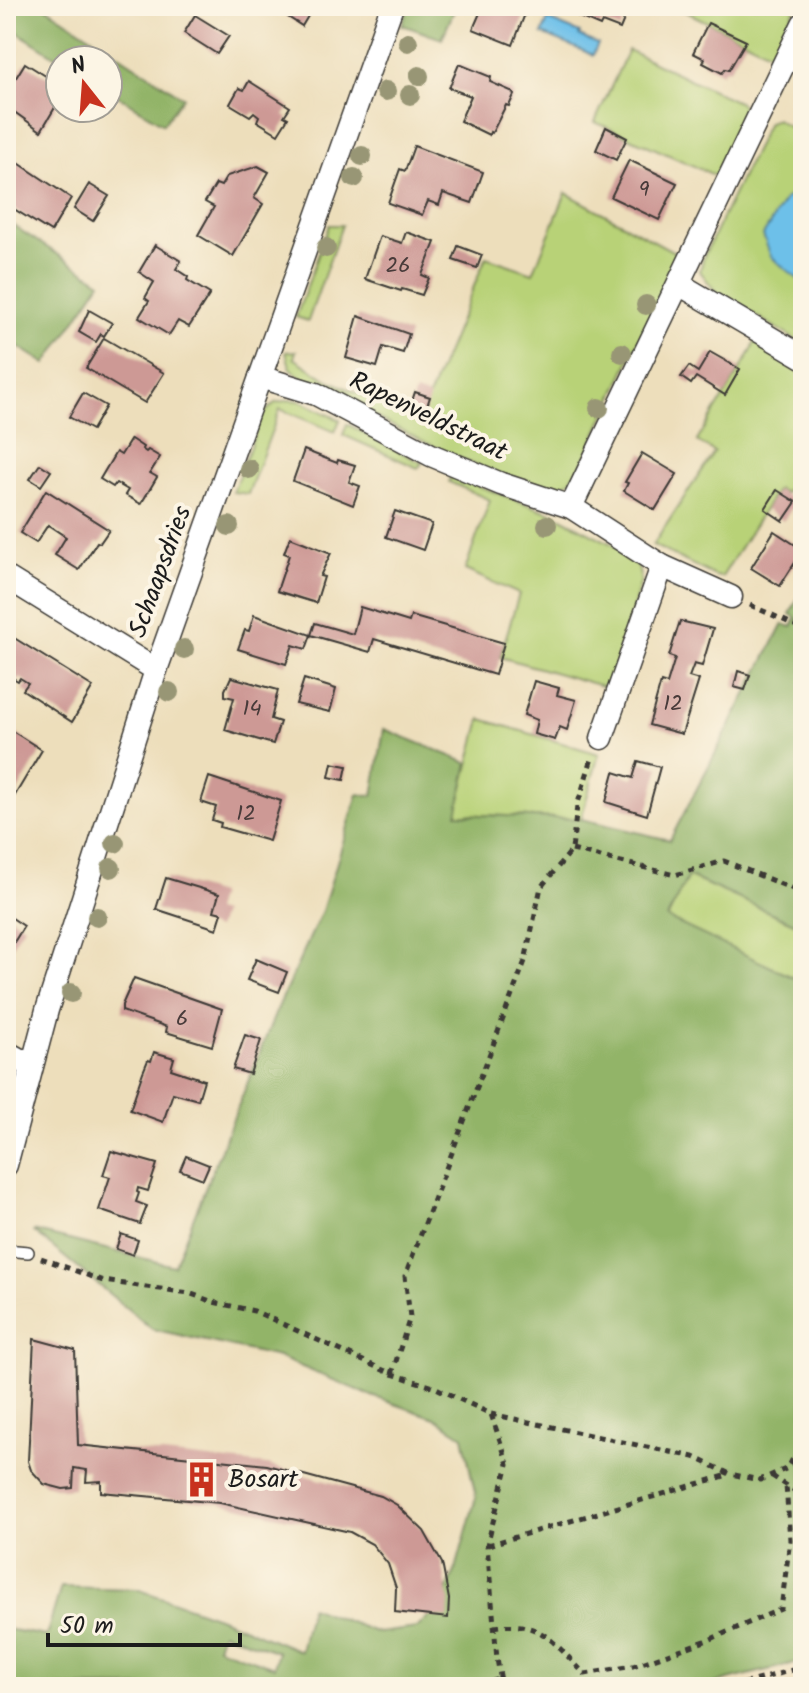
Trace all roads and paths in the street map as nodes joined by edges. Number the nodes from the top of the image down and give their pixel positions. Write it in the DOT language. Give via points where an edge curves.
graph roads {
  1 [pos="392,6"];
  2 [pos="803,24"];
  3 [pos="679,284"];
  4 [pos="803,357"];
  5 [pos="260,377"];
  6 [pos="571,507"];
  7 [pos="662,566"];
  8 [pos="6,577"];
  9 [pos="731,597"];
  10 [pos="799,627"];
  11 [pos="156,670"];
  12 [pos="602,738"];
  13 [pos="572,850"];
  14 [pos="803,893"];
  15 [pos="6,1052"];
  16 [pos="31,1066"];
  17 [pos="6,1165"];
  18 [pos="6,1250"];
  19 [pos="28,1252"];
  20 [pos="392,1374"];
  21 [pos="491,1414"];
  22 [pos="803,1439"];
  23 [pos="730,1474"];
  24 [pos="772,1475"];
  25 [pos="786,1485"];
  26 [pos="803,1496"];
  27 [pos="487,1545"];
  28 [pos="494,1627"];
  29 [pos="800,1668"];
  30 [pos="500,1679"];
  31 [pos="803,1686"];
  32 [pos="470,1687"];
  33 [pos="502,1687"];
  34 [pos="732,1687"];
  1 -- 5 [label="street, Schaapsdries"];
  2 -- 3 [label="street"];
  3 -- 4 [label="street"];
  3 -- 6 [label="street"];
  5 -- 6 [label="street, Rapenveldstraat" via="316,394 431,455"];
  5 -- 11 [label="street, Schaapsdries"];
  6 -- 7 [label="street, Rapenveldstraat"];
  7 -- 9 [label="street, Rapenveldstraat"];
  7 -- 12 [label="street"];
  8 -- 11 [label="street"];
  9 -- 10 [label="path"];
  11 -- 16 [label="street, Schaapsdries"];
  12 -- 13 [label="path" via="577,806"];
  13 -- 14 [label="path" via="675,875 724,861"];
  13 -- 20 [label="path" via="541,887 525,961 405,1276 410,1317"];
  15 -- 16 [label="street"];
  16 -- 17 [label="street, Schaapsdries"];
  18 -- 19 [label="lane"];
  19 -- 20 [label="path" via="103,1281 189,1293 254,1311"];
  20 -- 21 [label="path"];
  21 -- 23 [label="path" via="694,1457"];
  21 -- 27 [label="path" via="508,1464"];
  22 -- 24 [label="path" via="788,1468"];
  23 -- 24 [label="path" via="760,1480"];
  23 -- 27 [label="path"];
  24 -- 25 [label="path"];
  25 -- 26 [label="path"];
  25 -- 28 [label="path" via="790,1540 781,1609 633,1666 585,1674 537,1628"];
  27 -- 28 [label="path"];
  28 -- 30 [label="path"];
  29 -- 31 [label="path"];
  29 -- 34 [label="path"];
  30 -- 32 [label="path"];
  30 -- 33 [label="path"];
}
